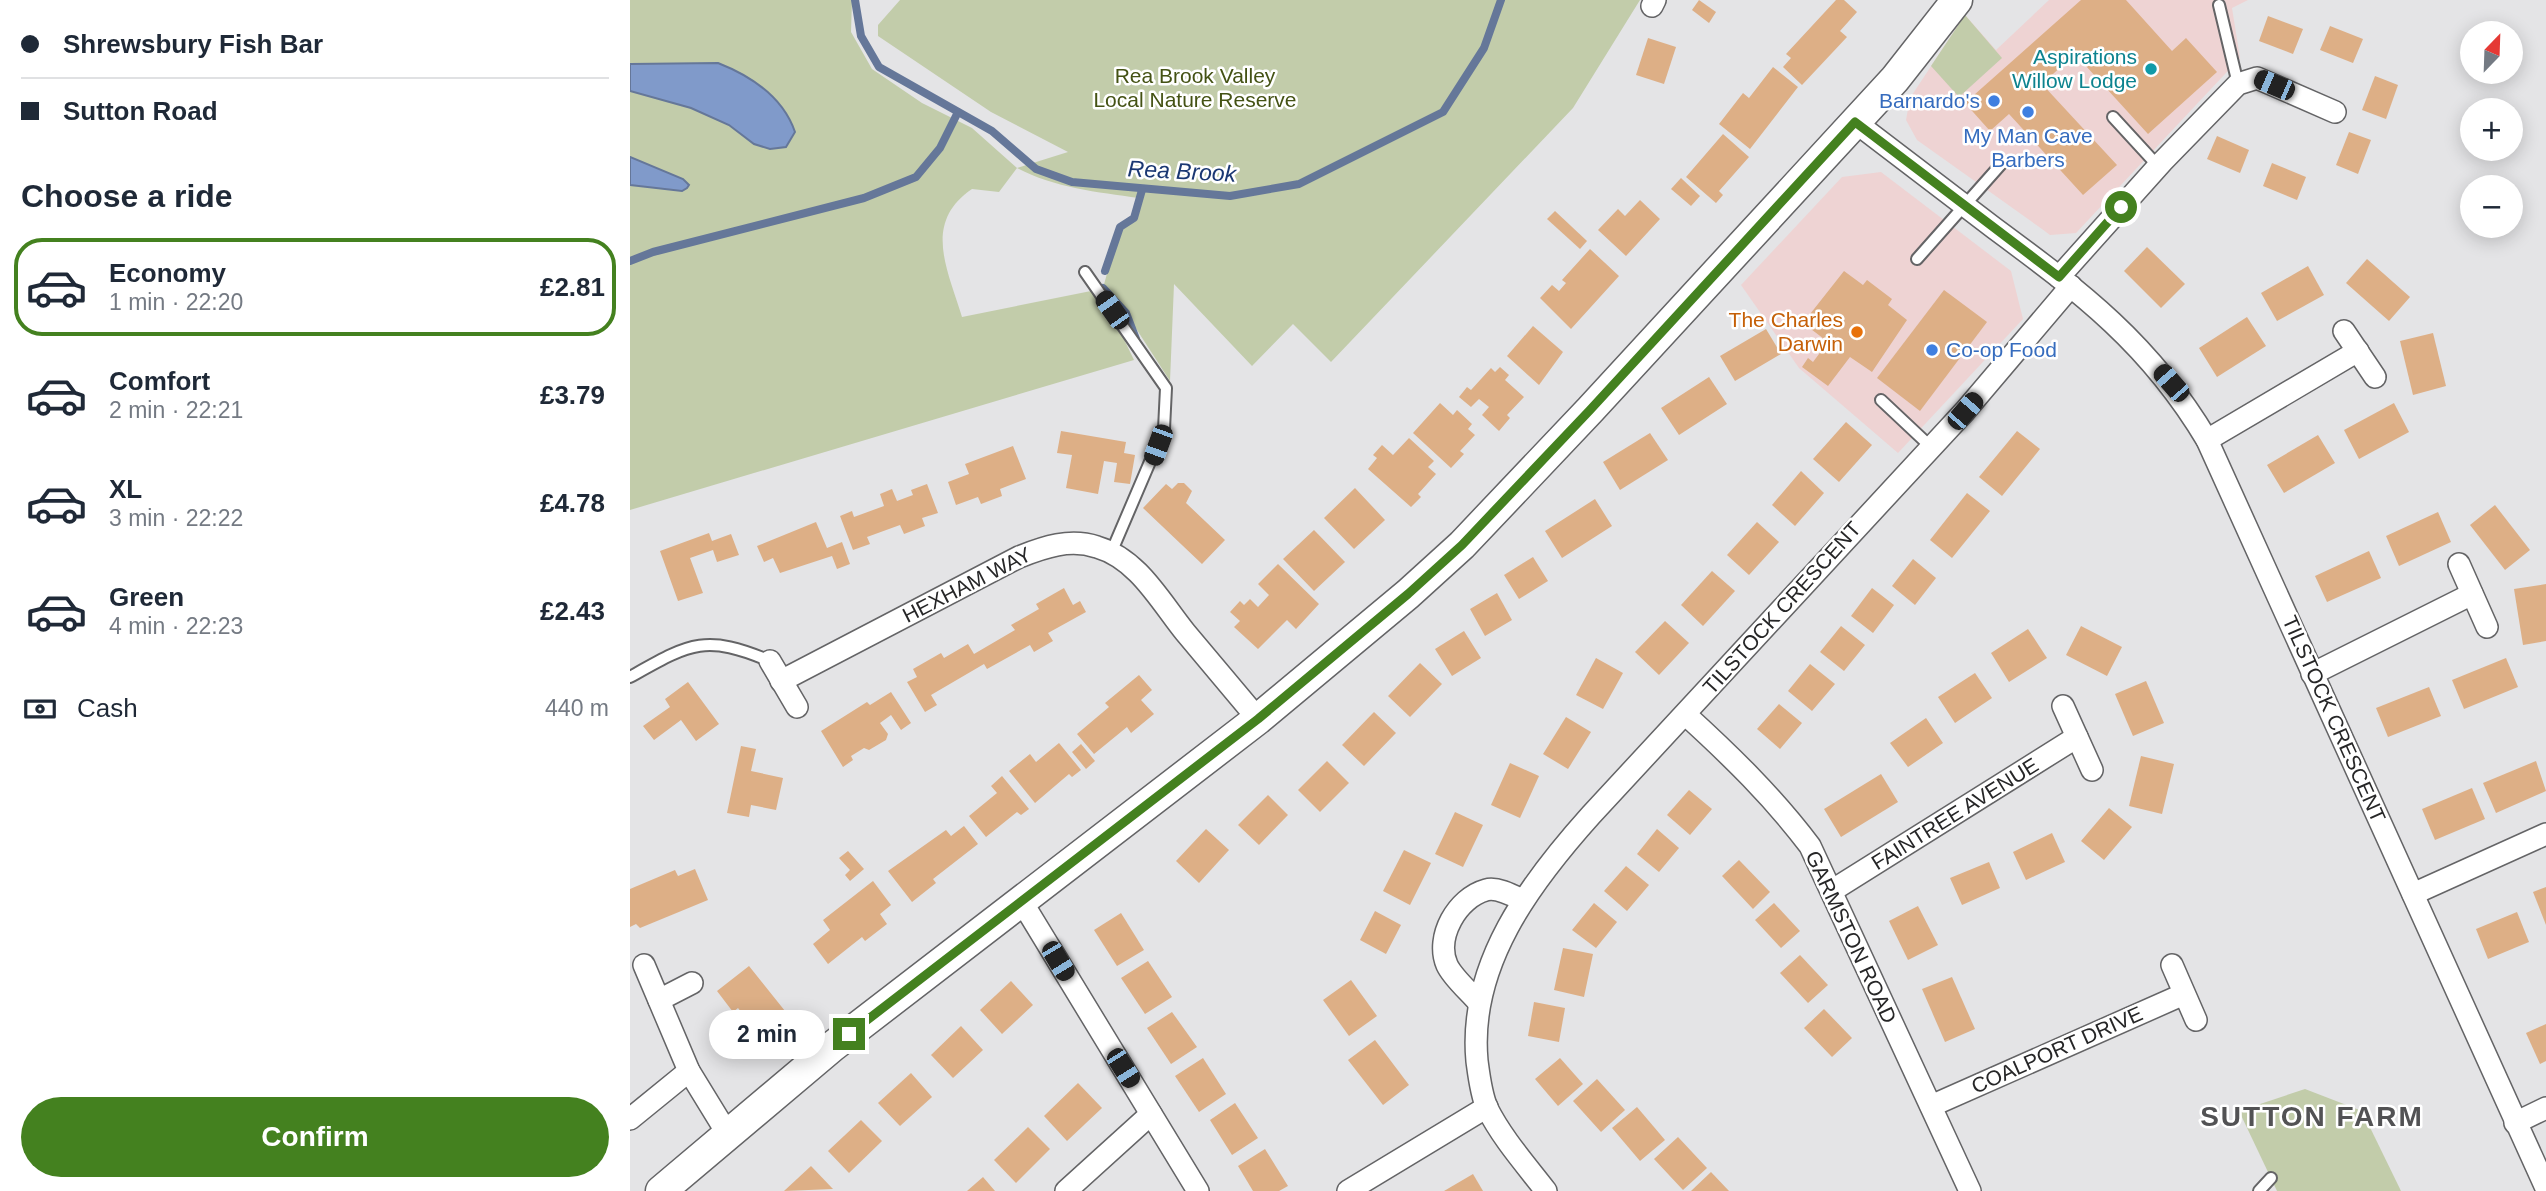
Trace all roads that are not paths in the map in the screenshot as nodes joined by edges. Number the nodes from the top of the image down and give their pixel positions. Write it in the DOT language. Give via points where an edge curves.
graph roads {
  1 [pos="1957,0"];
  2 [pos="2219,5"];
  3 [pos="2238,84"];
  4 [pos="2335,111"];
  5 [pos="2113,117"];
  6 [pos="1855,122"];
  7 [pos="2003,162"];
  8 [pos="2158,166"];
  9 [pos="1962,204"];
  10 [pos="1917,259"];
  11 [pos="1086,272"];
  12 [pos="2065,281"];
  13 [pos="2344,331"];
  14 [pos="2358,351"];
  15 [pos="2375,377"];
  16 [pos="1881,400"];
  17 [pos="2207,440"];
  18 [pos="1931,447"];
  19 [pos="1111,553"];
  20 [pos="2459,564"];
  21 [pos="2472,594"];
  22 [pos="2487,627"];
  23 [pos="770,661"];
  24 [pos="2312,674"];
  25 [pos="630,677"];
  26 [pos="781,681"];
  27 [pos="2063,706"];
  28 [pos="797,707"];
  29 [pos="1686,715"];
  30 [pos="1258,719"];
  31 [pos="2077,737"];
  32 [pos="2092,770"];
  33 [pos="2546,834"];
  34 [pos="1833,890"];
  35 [pos="2413,894"];
  36 [pos="1522,900"];
  37 [pos="1022,902"];
  38 [pos="644,965"];
  39 [pos="2172,965"];
  40 [pos="692,982"];
  41 [pos="2184,994"];
  42 [pos="659,1000"];
  43 [pos="1479,1003"];
  44 [pos="2196,1020"];
  45 [pos="688,1071"];
  46 [pos="1931,1106"];
  47 [pos="1487,1107"];
  48 [pos="2546,1108"];
  49 [pos="1151,1114"];
  50 [pos="630,1119"];
  51 [pos="2515,1123"];
  52 [pos="727,1133"];
  53 [pos="2271,1178"];
  54 [pos="2546,1188"];
  55 [pos="661,1191"];
  56 [pos="1066,1191"];
  57 [pos="1198,1191"];
  58 [pos="1349,1191"];
  59 [pos="1546,1191"];
  60 [pos="1970,1191"];
  61 [pos="2259,1191"];
  1 -- 6 [label="street"];
  2 -- 3 [label="lane"];
  3 -- 4 [label="street" via="2257,78"];
  3 -- 8 [label="street"];
  5 -- 8 [label="lane"];
  6 -- 9 [label="street, TILSTOCK CRESCENT"];
  6 -- 30 [label="street" via="1462,545"];
  7 -- 9 [label="lane"];
  8 -- 12 [label="street"];
  9 -- 10 [label="lane"];
  9 -- 12 [label="street, TILSTOCK CRESCENT"];
  11 -- 19 [label="lane" via="1166,387 1164,429"];
  12 -- 17 [label="street, TILSTOCK CRESCENT" via="2139,346 2171,383"];
  12 -- 18 [label="street, TILSTOCK CRESCENT"];
  13 -- 14 [label="street"];
  14 -- 15 [label="street"];
  14 -- 17 [label="street"];
  16 -- 18 [label="lane"];
  17 -- 24 [label="street, TILSTOCK CRESCENT"];
  18 -- 29 [label="street, TILSTOCK CRESCENT"];
  19 -- 26 [label="street, HEXHAM WAY" via="1070,543 1046,546"];
  19 -- 30 [label="street, HEXHAM WAY" via="1141,576"];
  20 -- 21 [label="street"];
  21 -- 22 [label="street"];
  21 -- 24 [label="street"];
  23 -- 25 [label="lane" via="732,647 698,643"];
  23 -- 26 [label="street"];
  24 -- 35 [label="street, TILSTOCK CRESCENT"];
  26 -- 28 [label="street"];
  27 -- 31 [label="street"];
  29 -- 34 [label="street, GARMSTON ROAD" via="1781,808 1810,846"];
  29 -- 36 [label="street, TILSTOCK CRESCENT" via="1551,860"];
  30 -- 37 [label="street"];
  31 -- 32 [label="street"];
  31 -- 34 [label="street, FAINTREE AVENUE"];
  33 -- 35 [label="street"];
  34 -- 46 [label="street, GARMSTON ROAD"];
  35 -- 51 [label="street, TILSTOCK CRESCENT"];
  36 -- 43 [label="street, TILSTOCK CRESCENT" via="1490,967"];
  36 -- 43 [label="street" via="1486,890 1466,901 1449,921 1444,941 1447,964"];
  37 -- 49 [label="street"];
  37 -- 52 [label="street"];
  38 -- 42 [label="street"];
  39 -- 41 [label="street"];
  40 -- 42 [label="street"];
  41 -- 44 [label="street"];
  41 -- 46 [label="street, COALPORT DRIVE"];
  42 -- 45 [label="street"];
  43 -- 47 [label="street, TILSTOCK CRESCENT" via="1476,1050"];
  45 -- 50 [label="street"];
  45 -- 52 [label="street"];
  46 -- 60 [label="street, GARMSTON ROAD"];
  47 -- 58 [label="street"];
  47 -- 59 [label="street, TILSTOCK CRESCENT"];
  48 -- 51 [label="street"];
  49 -- 56 [label="street"];
  49 -- 57 [label="street"];
  51 -- 54 [label="street, TILSTOCK CRESCENT"];
  52 -- 55 [label="street"];
  53 -- 61 [label="lane"];
}
